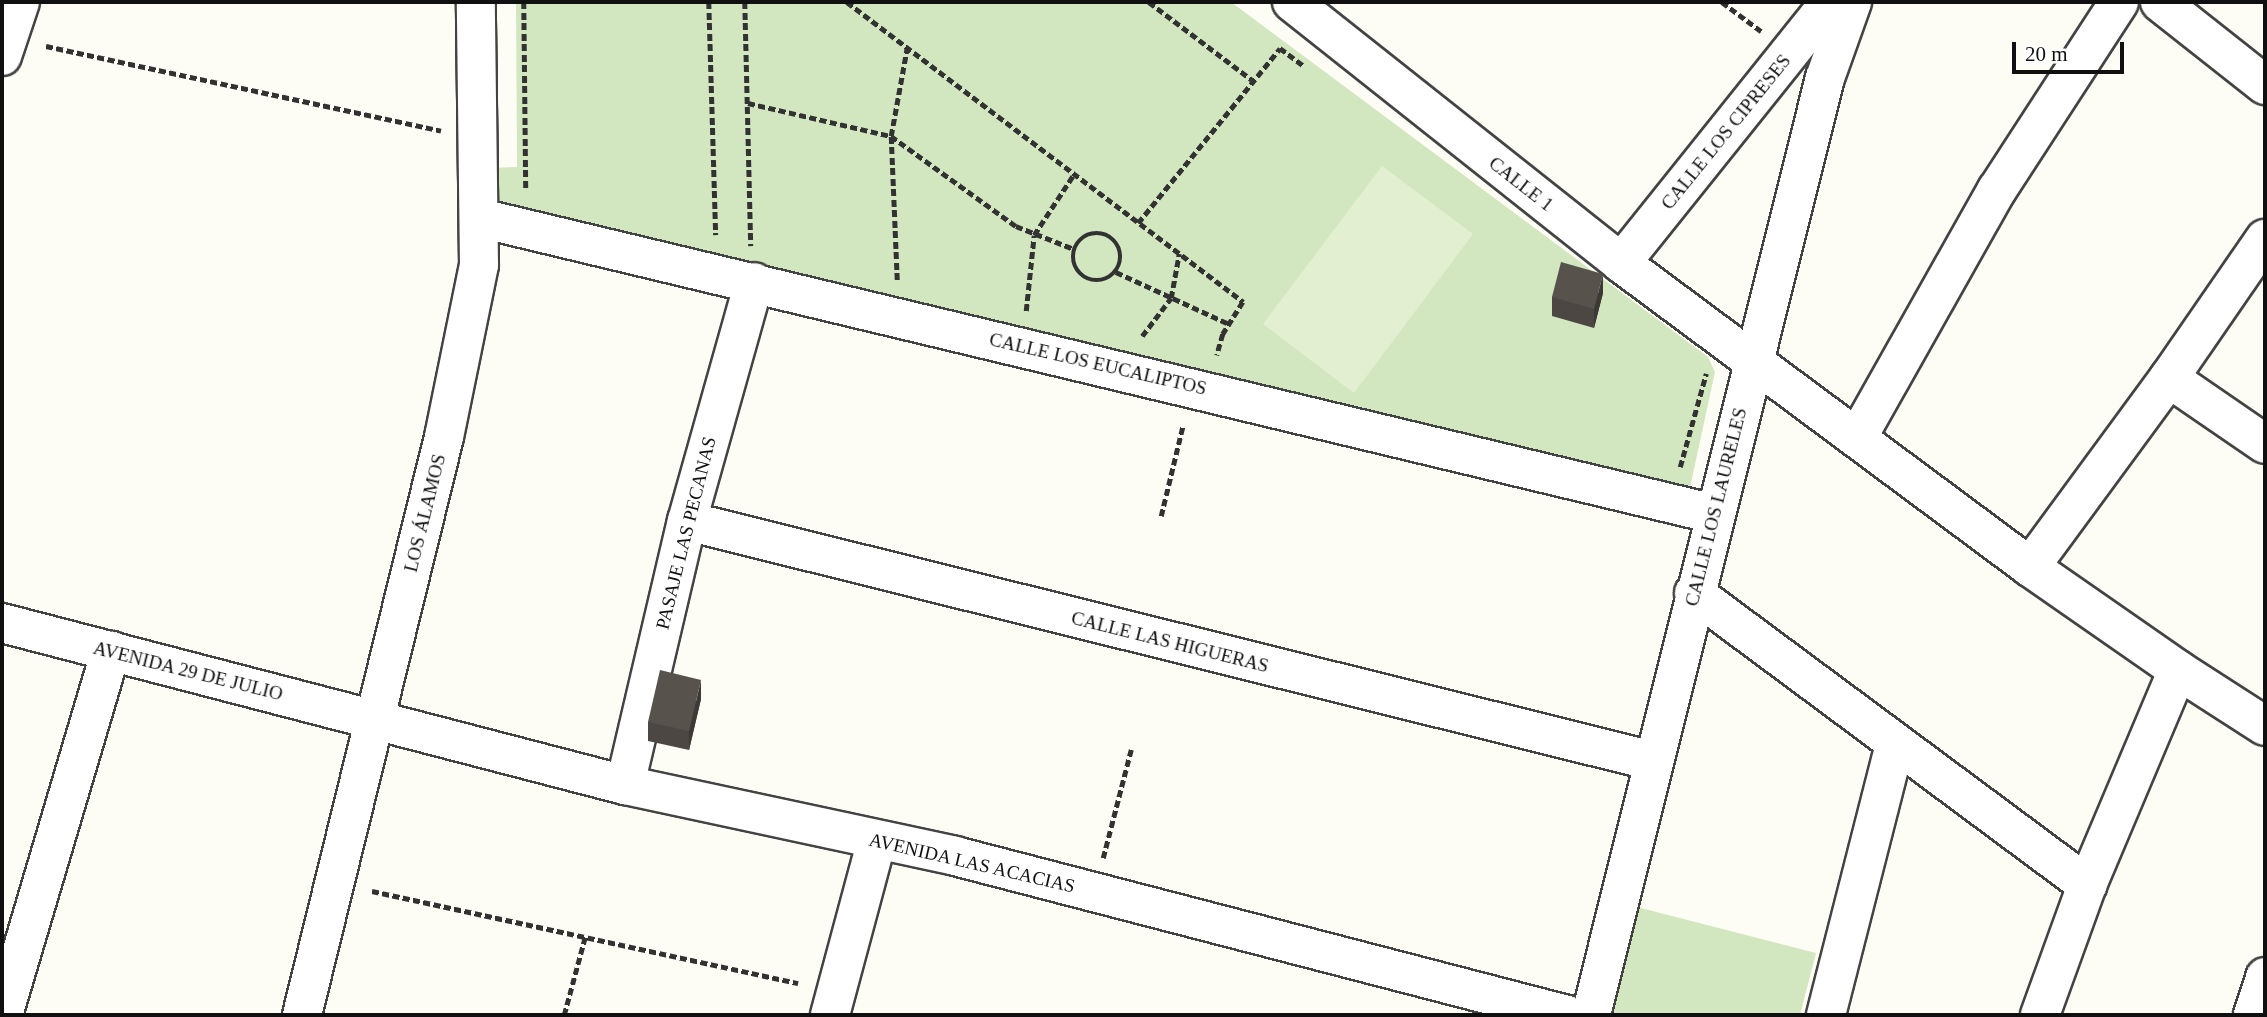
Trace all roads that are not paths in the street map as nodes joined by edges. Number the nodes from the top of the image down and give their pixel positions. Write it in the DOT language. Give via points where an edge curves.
graph roads {
  1 [pos="20,2"];
  2 [pos="476,2"];
  3 [pos="1292,2"];
  4 [pos="1830,2"];
  5 [pos="1852,2"];
  6 [pos="2119,2"];
  7 [pos="2160,2"];
  8 [pos="5,47"];
  9 [pos="2265,85"];
  10 [pos="480,218"];
  11 [pos="2265,239"];
  12 [pos="1621,263"];
  13 [pos="753,269"];
  14 [pos="1754,360"];
  15 [pos="2169,378"];
  16 [pos="1857,438"];
  17 [pos="2265,444"];
  18 [pos="1714,514"];
  19 [pos="687,521"];
  20 [pos="2030,567"];
  21 [pos="1694,593"];
  22 [pos="2,623"];
  23 [pos="111,651"];
  24 [pos="2178,670"];
  25 [pos="375,719"];
  26 [pos="2265,726"];
  27 [pos="1895,744"];
  28 [pos="1653,761"];
  29 [pos="625,785"];
  30 [pos="877,840"];
  31 [pos="2087,885"];
  32 [pos="2265,977"];
  33 [pos="833,1003"];
  34 [pos="2,1015"];
  35 [pos="302,1015"];
  36 [pos="1567,1015"];
  37 [pos="1591,1015"];
  38 [pos="1826,1015"];
  39 [pos="2040,1015"];
  40 [pos="2253,1015"];
  1 -- 8 [label="street"];
  2 -- 10 [label="street, LOS ÁLAMOS"];
  3 -- 12 [label="street, CALLE 1"];
  4 -- 12 [label="street, CALLE LOS CIPRESES"];
  5 -- 14 [label="street, CALLE LOS LAURELES" via="1825,78"];
  6 -- 16 [label="street" via="1997,191"];
  7 -- 9 [label="street"];
  10 -- 13 [label="street, CALLE LOS EUCALIPTOS"];
  10 -- 25 [label="street, LOS ÁLAMOS" via="479,265 444,438"];
  11 -- 15 [label="street"];
  12 -- 14 [label="street, CALLE 1"];
  13 -- 18 [label="street, CALLE LOS EUCALIPTOS" via="1204,375"];
  13 -- 19 [label="street, PASAJE LAS PECANAS"];
  14 -- 16 [label="street, CALLE 1"];
  14 -- 18 [label="street, CALLE LOS LAURELES"];
  15 -- 17 [label="street"];
  15 -- 20 [label="street"];
  16 -- 20 [label="street, CALLE 1"];
  18 -- 21 [label="street, CALLE LOS LAURELES"];
  19 -- 28 [label="street, CALLE LAS HIGUERAS"];
  19 -- 29 [label="street, PASAJE LAS PECANAS"];
  20 -- 24 [label="street, CALLE 1"];
  21 -- 27 [label="street"];
  21 -- 28 [label="street, CALLE LOS LAURELES"];
  22 -- 23 [label="street, AVENIDA 29 DE JULIO"];
  23 -- 25 [label="street, AVENIDA 29 DE JULIO"];
  23 -- 34 [label="street"];
  24 -- 26 [label="street, CALLE 1"];
  24 -- 31 [label="street"];
  25 -- 29 [label="street, AVENIDA LAS ACACIAS"];
  25 -- 35 [label="street, LOS ÁLAMOS"];
  27 -- 31 [label="street"];
  27 -- 38 [label="street"];
  28 -- 37 [label="street, CALLE LOS LAURELES"];
  29 -- 30 [label="street, AVENIDA LAS ACACIAS"];
  30 -- 33 [label="street"];
  30 -- 36 [label="street, AVENIDA LAS ACACIAS" via="955,856"];
  31 -- 39 [label="street"];
  32 -- 40 [label="street"];
}
